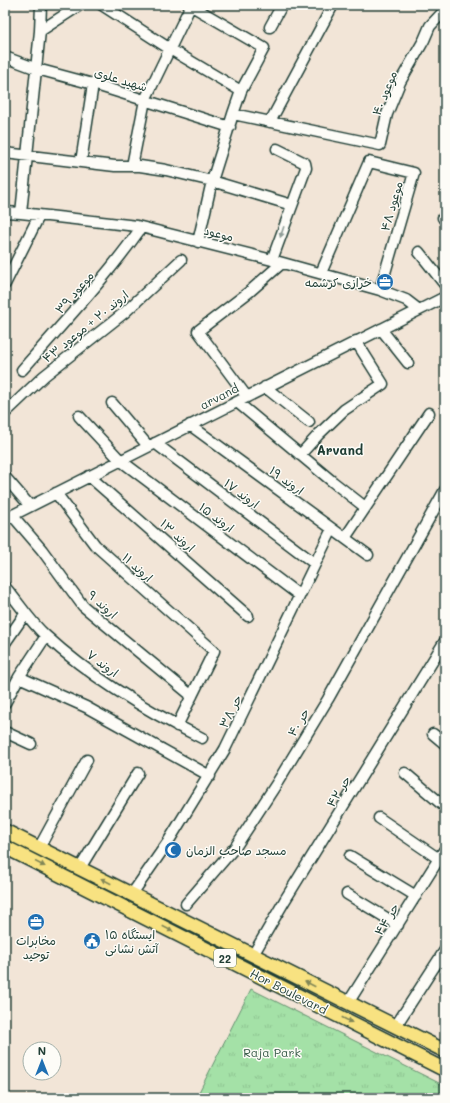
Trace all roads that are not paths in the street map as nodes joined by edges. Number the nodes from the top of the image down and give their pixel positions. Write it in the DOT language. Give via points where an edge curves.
graph roads {
  1 [pos="41,5"];
  2 [pos="80,5"];
  3 [pos="102,5"];
  4 [pos="190,5"];
  5 [pos="282,5"];
  6 [pos="333,5"];
  7 [pos="445,10"];
  8 [pos="270,27"];
  9 [pos="40,30"];
  10 [pos="170,49"];
  11 [pos="5,57"];
  12 [pos="37,69"];
  13 [pos="93,84"];
  14 [pos="241,91"];
  15 [pos="145,100"];
  16 [pos="233,114"];
  17 [pos="270,122"];
  18 [pos="230,127"];
  19 [pos="277,149"];
  20 [pos="5,153"];
  21 [pos="27,155"];
  22 [pos="81,162"];
  23 [pos="132,166"];
  24 [pos="212,181"];
  25 [pos="292,205"];
  26 [pos="5,212"];
  27 [pos="21,213"];
  28 [pos="39,216"];
  29 [pos="142,228"];
  30 [pos="198,242"];
  31 [pos="419,252"];
  32 [pos="181,260"];
  33 [pos="277,261"];
  34 [pos="321,273"];
  35 [pos="5,284"];
  36 [pos="445,285"];
  37 [pos="380,290"];
  38 [pos="445,297"];
  39 [pos="419,310"];
  40 [pos="381,329"];
  41 [pos="356,341"];
  42 [pos="408,363"];
  43 [pos="22,370"];
  44 [pos="265,387"];
  45 [pos="247,396"];
  46 [pos="237,402"];
  47 [pos="112,403"];
  48 [pos="5,413"];
  49 [pos="429,413"];
  50 [pos="79,416"];
  51 [pos="309,422"];
  52 [pos="190,426"];
  53 [pos="151,445"];
  54 [pos="300,455"];
  55 [pos="120,460"];
  56 [pos="89,476"];
  57 [pos="5,477"];
  58 [pos="445,490"];
  59 [pos="56,493"];
  60 [pos="30,506"];
  61 [pos="366,507"];
  62 [pos="9,517"];
  63 [pos="332,529"];
  64 [pos="345,538"];
  65 [pos="368,555"];
  66 [pos="314,563"];
  67 [pos="7,593"];
  68 [pos="299,595"];
  69 [pos="25,614"];
  70 [pos="248,616"];
  71 [pos="46,636"];
  72 [pos="445,641"];
  73 [pos="5,643"];
  74 [pos="19,677"];
  75 [pos="192,696"];
  76 [pos="5,703"];
  77 [pos="177,726"];
  78 [pos="5,732"];
  79 [pos="433,734"];
  80 [pos="202,738"];
  81 [pos="31,744"];
  82 [pos="445,744"];
  83 [pos="87,760"];
  84 [pos="138,773"];
  85 [pos="405,773"];
  86 [pos="210,776"];
  87 [pos="445,807"];
  88 [pos="379,818"];
  89 [pos="5,831"];
  90 [pos="5,847"];
  91 [pos="39,848"];
  92 [pos="445,849"];
  93 [pos="350,856"];
  94 [pos="439,859"];
  95 [pos="80,868"];
  96 [pos="132,894"];
  97 [pos="347,894"];
  98 [pos="416,896"];
  99 [pos="186,904"];
  100 [pos="398,925"];
  101 [pos="445,950"];
  102 [pos="253,955"];
  103 [pos="348,1003"];
  104 [pos="395,1027"];
  105 [pos="445,1051"];
  106 [pos="445,1070"];
  1 -- 9 [label="street"];
  2 -- 9 [label="street"];
  3 -- 10 [label="street"];
  4 -- 10 [label="street"];
  4 -- 14 [label="street" via="264,48"];
  5 -- 8 [label="street"];
  6 -- 17 [label="street"];
  7 -- 17 [label="street, موعود ۴۰" via="430,26 400,82 387,114 380,145"];
  9 -- 12 [label="street"];
  10 -- 14 [label="street"];
  10 -- 15 [label="street"];
  11 -- 12 [label="street, شهید علوی"];
  12 -- 13 [label="street, شهید علوی"];
  12 -- 21 [label="street"];
  13 -- 15 [label="street, شهید علوی"];
  13 -- 22 [label="street"];
  14 -- 16 [label="street"];
  15 -- 18 [label="street, شهید علوی"];
  15 -- 23 [label="street"];
  16 -- 17 [label="street"];
  16 -- 18 [label="street"];
  18 -- 24 [label="street"];
  19 -- 25 [label="street" via="306,166"];
  20 -- 21 [label="street"];
  21 -- 22 [label="street"];
  21 -- 27 [label="street"];
  22 -- 23 [label="street"];
  23 -- 24 [label="street" via="166,170"];
  24 -- 25 [label="street"];
  24 -- 30 [label="street"];
  25 -- 33 [label="street, one-way"];
  26 -- 27 [label="street, موعود"];
  27 -- 28 [label="street, موعود"];
  28 -- 29 [label="street, موعود"];
  28 -- 35 [label="street"];
  29 -- 30 [label="street, موعود"];
  29 -- 43 [label="street, موعود ۳۹" via="120,258"];
  30 -- 33 [label="street, موعود"];
  31 -- 36 [label="street"];
  32 -- 48 [label="street, اروند ۲۰ + موعود ۴۳" via="124,313 44,376"];
  33 -- 34 [label="street, موعود"];
  33 -- 45 [label="street" via="249,292 198,331"];
  34 -- 37 [label="street, موعود"];
  34 -- 37 [label="street, موعود ۴۸" via="369,162 414,173"];
  37 -- 39 [label="street, موعود" via="406,300"];
  38 -- 39 [label="street, arvand"];
  39 -- 40 [label="street, arvand"];
  40 -- 41 [label="street, arvand"];
  40 -- 42 [label="street"];
  41 -- 44 [label="street, arvand"];
  41 -- 54 [label="street" via="383,384 344,410"];
  44 -- 45 [label="street, arvand"];
  44 -- 51 [label="street"];
  45 -- 46 [label="street, arvand"];
  46 -- 52 [label="street, arvand"];
  46 -- 54 [label="street"];
  47 -- 53 [label="street, اروند ۱۷"];
  49 -- 61 [label="street"];
  50 -- 55 [label="street, اروند ۱۵"];
  52 -- 53 [label="street, arvand"];
  52 -- 63 [label="street, اروند ۱۹"];
  53 -- 55 [label="street, arvand"];
  53 -- 66 [label="street, اروند ۱۷"];
  54 -- 61 [label="street"];
  55 -- 56 [label="street, arvand"];
  55 -- 68 [label="street, اروند ۱۵"];
  56 -- 59 [label="street, arvand"];
  56 -- 70 [label="street, اروند ۱۳"];
  57 -- 60 [label="street"];
  58 -- 99 [label="street, حر ۴۰" via="278,783 236,846"];
  59 -- 60 [label="street, arvand"];
  59 -- 75 [label="street, اروند ۱۱" via="95,544 214,651"];
  60 -- 62 [label="street, arvand"];
  61 -- 64 [label="street"];
  62 -- 75 [label="street, اروند ۹" via="42,550 83,606"];
  63 -- 64 [label="street, اروند ۱۹"];
  63 -- 66 [label="street, حر ۳۸"];
  64 -- 65 [label="street, اروند ۱۹"];
  66 -- 68 [label="street, حر ۳۸"];
  67 -- 69 [label="street, اروند ۷"];
  68 -- 86 [label="street, حر ۳۸" via="266,667"];
  69 -- 71 [label="street, اروند ۷"];
  69 -- 73 [label="street"];
  71 -- 74 [label="street"];
  71 -- 77 [label="street, اروند ۷" via="125,696"];
  72 -- 102 [label="street, حر ۴۲"];
  74 -- 76 [label="street"];
  74 -- 86 [label="street" via="86,707"];
  75 -- 77 [label="street"];
  77 -- 80 [label="street, اروند ۷"];
  78 -- 81 [label="street"];
  79 -- 82 [label="street"];
  83 -- 91 [label="street"];
  84 -- 95 [label="street"];
  85 -- 87 [label="street"];
  86 -- 96 [label="street, حر ۳۸"];
  88 -- 94 [label="street"];
  89 -- 91 [label="main road, Hor Boulevard / 22"];
  90 -- 106 [label="main road, Hor Boulevard / 22, one-way"];
  91 -- 95 [label="main road, Hor Boulevard / 22"];
  92 -- 94 [label="street, حر ۴۴"];
  93 -- 98 [label="street"];
  94 -- 98 [label="street, حر ۴۴"];
  96 -- 95 [label="main road, Hor Boulevard / 22, one-way"];
  96 -- 102 [label="main road, Hor Boulevard / 22"];
  97 -- 100 [label="street"];
  98 -- 100 [label="street, حر ۴۴"];
  100 -- 103 [label="street, حر ۴۴"];
  101 -- 104 [label="street"];
  103 -- 102 [label="main road, Hor Boulevard / 22, one-way"];
  103 -- 104 [label="main road, Hor Boulevard / 22"];
  104 -- 105 [label="main road, Hor Boulevard / 22"];
}
